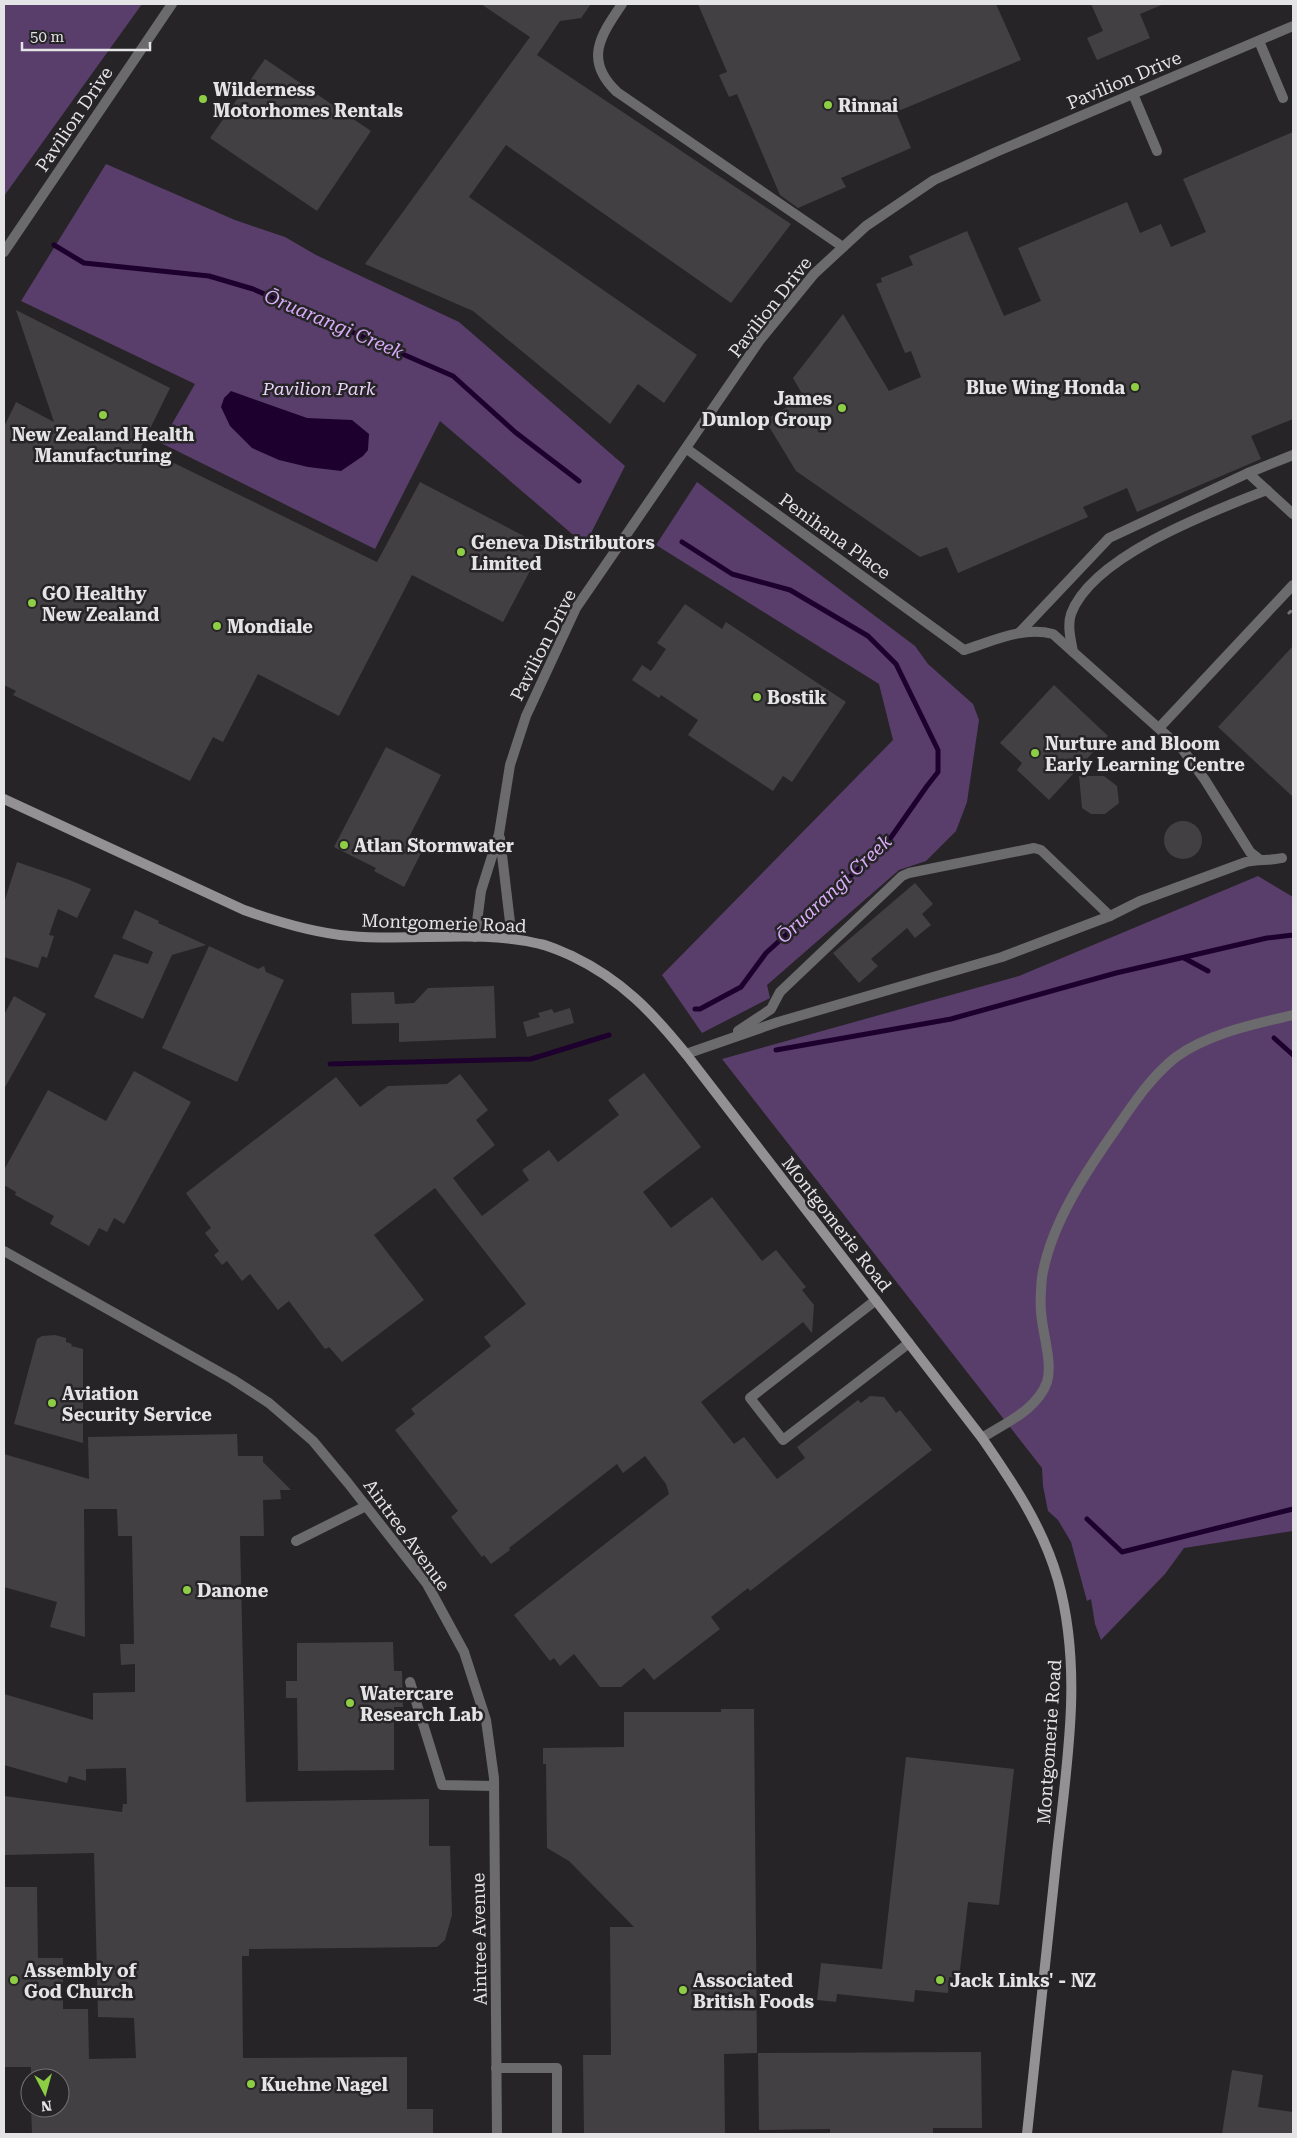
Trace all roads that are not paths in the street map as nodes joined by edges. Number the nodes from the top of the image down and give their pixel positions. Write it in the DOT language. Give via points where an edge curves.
graph roads {
  1 [pos="172,4"];
  2 [pos="622,4"];
  3 [pos="1293,26"];
  4 [pos="1259,41"];
  5 [pos="1133,94"];
  6 [pos="1283,98"];
  7 [pos="1157,151"];
  8 [pos="843,247"];
  9 [pos="4,252"];
  10 [pos="687,449"];
  11 [pos="1293,455"];
  12 [pos="1248,473"];
  13 [pos="1267,490"];
  14 [pos="1293,514"];
  15 [pos="1293,585"];
  16 [pos="1020,633"];
  17 [pos="1073,652"];
  18 [pos="1159,728"];
  19 [pos="4,799"];
  20 [pos="500,834"];
  21 [pos="1282,858"];
  22 [pos="1259,859"];
  23 [pos="1110,916"];
  24 [pos="475,937"];
  25 [pos="512,939"];
  26 [pos="1293,1015"];
  27 [pos="725,1040"];
  28 [pos="686,1054"];
  29 [pos="4,1251"];
  30 [pos="876,1300"];
  31 [pos="909,1343"];
  32 [pos="982,1438"];
  33 [pos="366,1506"];
  34 [pos="296,1541"];
  35 [pos="410,1682"];
  36 [pos="494,1786"];
  37 [pos="496,2068"];
  38 [pos="497,2134"];
  39 [pos="557,2134"];
  40 [pos="1027,2134"];
  1 -- 9 [label="street, Pavilion Drive"];
  2 -- 8 [label="street" via="599,43 600,68 609,85"];
  3 -- 4 [label="street, Pavilion Drive"];
  4 -- 5 [label="street, Pavilion Drive"];
  4 -- 6 [label="street"];
  5 -- 7 [label="street"];
  5 -- 8 [label="street, Pavilion Drive" via="934,180 866,226"];
  8 -- 10 [label="street, Pavilion Drive" via="814,274 760,340"];
  10 -- 16 [label="street, Penihana Place" via="964,650"];
  10 -- 20 [label="street, Pavilion Drive" via="576,608 526,716 510,765"];
  11 -- 12 [label="street"];
  12 -- 13 [label="street"];
  12 -- 16 [label="street" via="1109,538"];
  13 -- 14 [label="street"];
  13 -- 17 [label="street" via="1184,523 1106,572 1077,603 1071,615"];
  15 -- 18 [label="street"];
  16 -- 17 [label="street" via="1039,630 1053,634"];
  17 -- 18 [label="street"];
  18 -- 22 [label="street" via="1190,760 1250,852"];
  19 -- 24 [label="street, Montgomerie Road" via="268,919 350,936"];
  20 -- 24 [label="street, Pavilion Drive" via="481,890"];
  20 -- 25 [label="street, Pavilion Drive"];
  21 -- 22 [label="street"];
  22 -- 23 [label="street" via="1140,901"];
  23 -- 27 [label="street" via="1002,957"];
  23 -- 27 [label="street" via="1041,850 1034,848 909,873 902,876 780,992 772,1009"];
  24 -- 25 [label="street, Montgomerie Road"];
  25 -- 28 [label="street, Montgomerie Road" via="541,944 606,974 645,1006"];
  26 -- 32 [label="street" via="1204,1041 1177,1057 1146,1086 1078,1186 1050,1246 1042,1278 1041,1310 1048,1360 1047,1381 1039,1398 1025,1411"];
  27 -- 28 [label="street"];
  28 -- 30 [label="street, Montgomerie Road"];
  29 -- 33 [label="street, Aintree Avenue" via="269,1403 313,1441"];
  30 -- 31 [label="street, Montgomerie Road"];
  30 -- 31 [label="street" via="750,1398 783,1440"];
  31 -- 32 [label="street, Montgomerie Road"];
  32 -- 40 [label="street, Montgomerie Road" via="1012,1481 1039,1529 1058,1579 1072,1649 1068,1752"];
  33 -- 34 [label="street"];
  33 -- 36 [label="street, Aintree Avenue" via="427,1584 464,1652 486,1720"];
  35 -- 36 [label="street" via="442,1785"];
  36 -- 37 [label="street, Aintree Avenue"];
  37 -- 38 [label="street, Aintree Avenue"];
  37 -- 39 [label="street" via="557,2068"];
}
